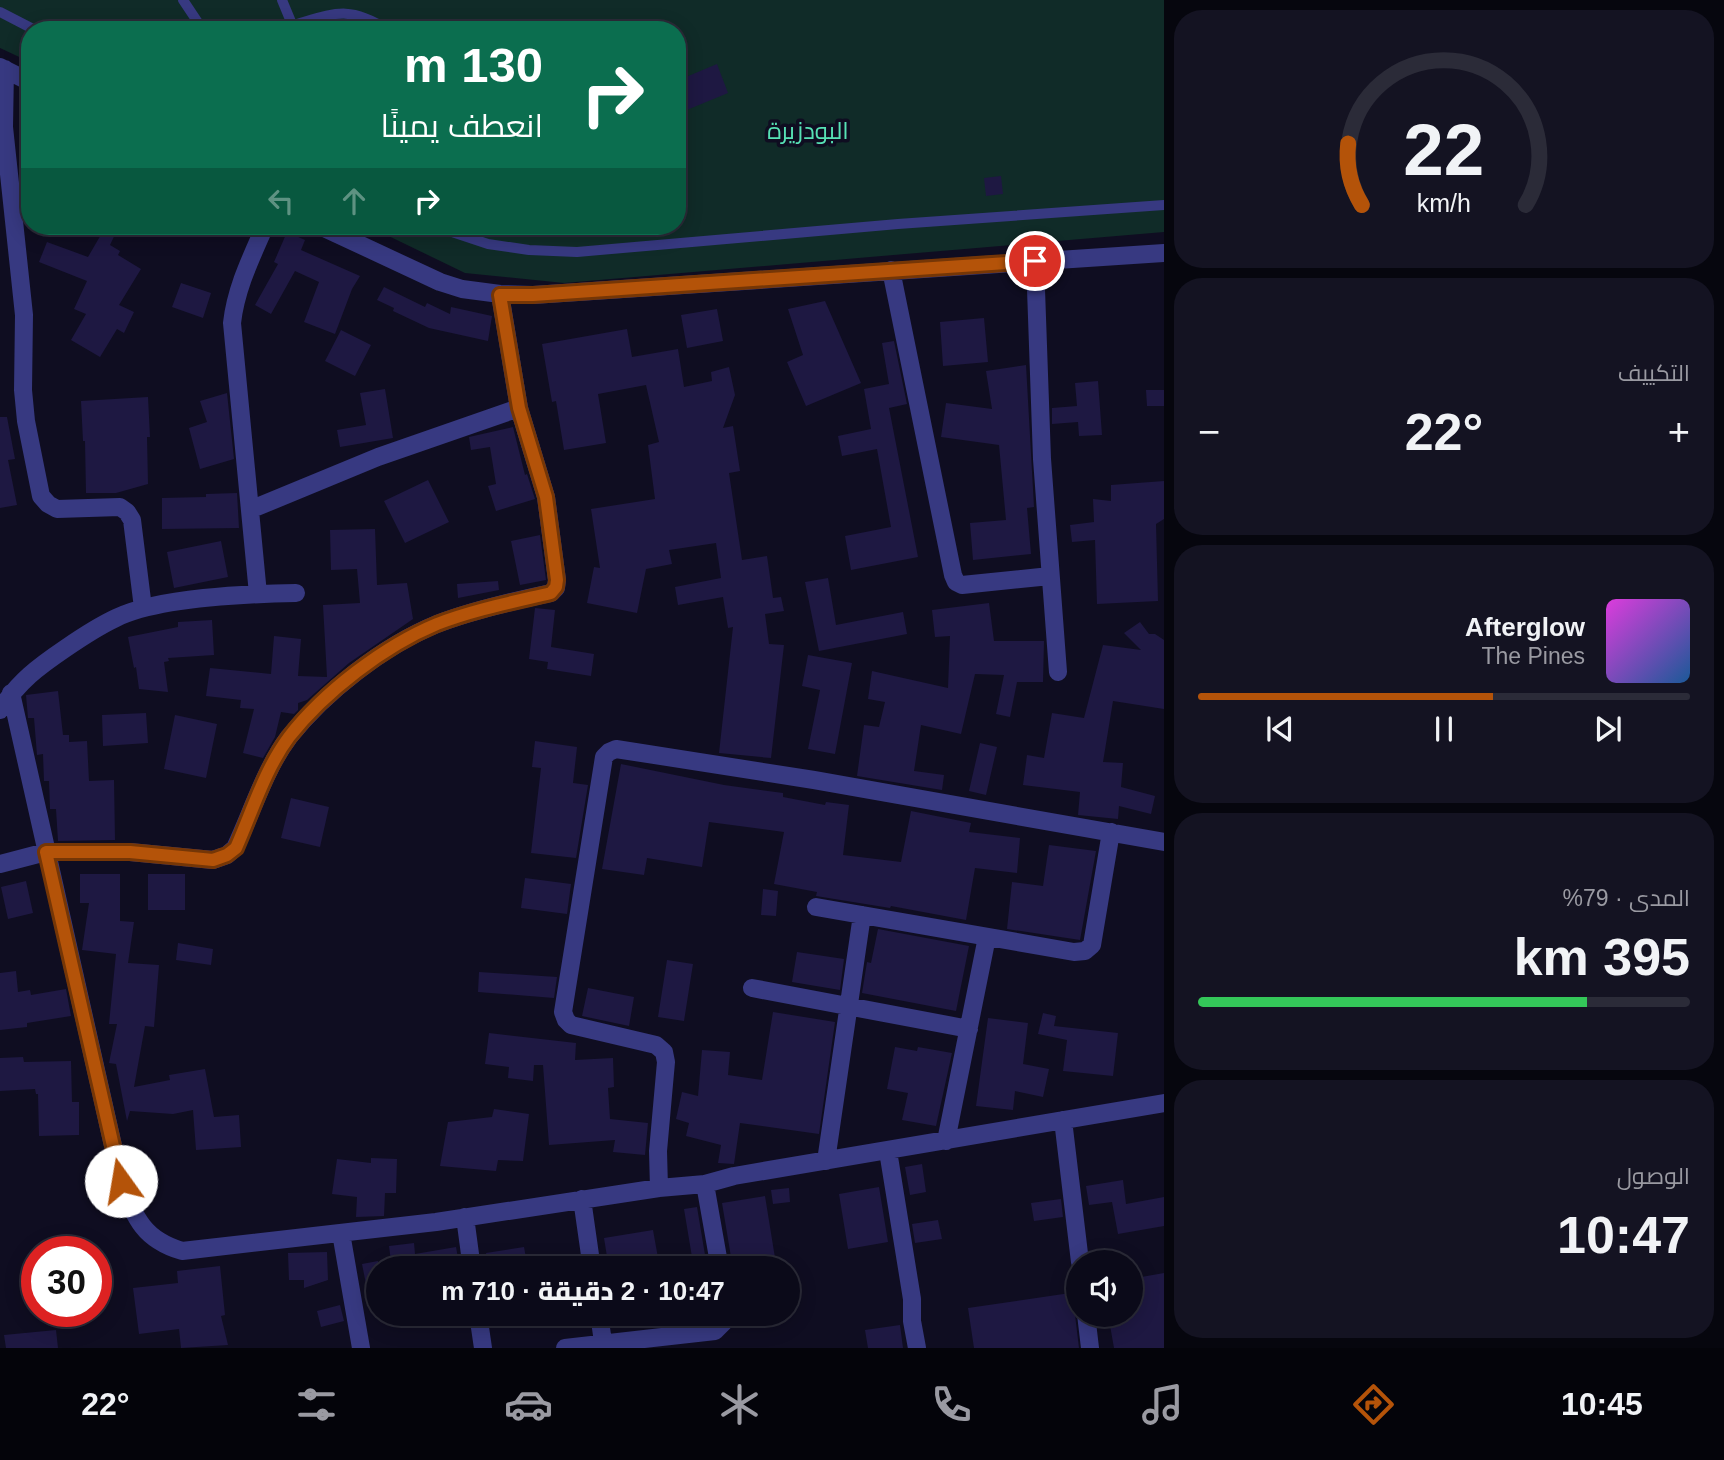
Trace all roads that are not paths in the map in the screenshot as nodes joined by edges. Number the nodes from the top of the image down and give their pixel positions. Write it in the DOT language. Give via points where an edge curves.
graph roads {
  1 [pos="183,0"];
  2 [pos="282,0"];
  3 [pos="0,12"];
  4 [pos="197,21"];
  5 [pos="291,21"];
  6 [pos="311,21"];
  7 [pos="374,21"];
  8 [pos="21,23"];
  9 [pos="2,68"];
  10 [pos="21,78"];
  11 [pos="1164,205"];
  12 [pos="261,235"];
  13 [pos="339,235"];
  14 [pos="461,235"];
  15 [pos="1164,253"];
  16 [pos="1035,261"];
  17 [pos="891,270"];
  18 [pos="500,295"];
  19 [pos="519,408"];
  20 [pos="252,509"];
  21 [pos="1050,576"];
  22 [pos="296,593"];
  23 [pos="258,594"];
  24 [pos="143,608"];
  25 [pos="1058,672"];
  26 [pos="11,693"];
  27 [pos="0,710"];
  28 [pos="1111,832"];
  29 [pos="1164,842"];
  30 [pos="46,852"];
  31 [pos="0,864"];
  32 [pos="816,907"];
  33 [pos="862,915"];
  34 [pos="987,937"];
  35 [pos="752,988"];
  36 [pos="849,1005"];
  37 [pos="968,1029"];
  38 [pos="1164,1103"];
  39 [pos="1063,1120"];
  40 [pos="946,1141"];
  41 [pos="888,1151"];
  42 [pos="826,1161"];
  43 [pos="705,1184"];
  44 [pos="659,1188"];
  45 [pos="582,1199"];
  46 [pos="465,1217"];
  47 [pos="341,1233"];
  48 [pos="1079,1250"];
  49 [pos="470,1256"];
  50 [pos="590,1256"];
  51 [pos="718,1256"];
  52 [pos="479,1326"];
  53 [pos="601,1326"];
  54 [pos="720,1326"];
  55 [pos="1088,1327"];
  56 [pos="603,1342"];
  57 [pos="361,1348"];
  58 [pos="482,1348"];
  59 [pos="565,1348"];
  60 [pos="917,1348"];
  61 [pos="1090,1348"];
  1 -- 4 [label="lane"];
  2 -- 5 [label="lane"];
  3 -- 8 [label="lane"];
  6 -- 7 [label="lane" via="353,13"];
  9 -- 10 [label="street"];
  9 -- 24 [label="street" via="24,315 23,390 41,496 57,509 120,507 127,512 132,520"];
  11 -- 14 [label="lane" via="577,252 488,244"];
  12 -- 20 [label="street" via="234,302 232,323"];
  13 -- 18 [label="street" via="440,282"];
  15 -- 16 [label="street"];
  16 -- 17 [label="street"];
  16 -- 21 [label="street"];
  17 -- 18 [label="street"];
  17 -- 21 [label="street" via="956,582"];
  18 -- 19 [label="street"];
  19 -- 20 [label="street" via="378,457"];
  19 -- 30 [label="street" via="546,497 557,580 551,593 438,624 352,676 290,737 236,848 227,855 213,860 130,852"];
  20 -- 23 [label="street"];
  21 -- 25 [label="street"];
  22 -- 23 [label="street"];
  23 -- 24 [label="street"];
  24 -- 26 [label="street" via="87,634 39,666"];
  26 -- 27 [label="street"];
  26 -- 30 [label="street"];
  28 -- 29 [label="street"];
  28 -- 34 [label="street" via="1092,945 1085,951"];
  28 -- 44 [label="street" via="814,780 616,749 609,752 604,757 563,1012 571,1025 656,1045 664,1052"];
  30 -- 31 [label="street"];
  30 -- 47 [label="street" via="121,1181 136,1221 152,1238 181,1251"];
  32 -- 33 [label="street"];
  33 -- 34 [label="street"];
  33 -- 36 [label="street"];
  34 -- 37 [label="street"];
  35 -- 36 [label="street"];
  36 -- 37 [label="street"];
  36 -- 42 [label="street"];
  37 -- 40 [label="street"];
  38 -- 39 [label="street"];
  39 -- 40 [label="street"];
  39 -- 48 [label="street"];
  40 -- 41 [label="street"];
  41 -- 42 [label="street"];
  41 -- 60 [label="street"];
  42 -- 43 [label="street"];
  43 -- 44 [label="street"];
  43 -- 51 [label="street"];
  44 -- 45 [label="street"];
  45 -- 46 [label="street"];
  45 -- 50 [label="street"];
  46 -- 47 [label="street"];
  46 -- 49 [label="street"];
  47 -- 57 [label="street"];
  52 -- 58 [label="street"];
  53 -- 56 [label="street"];
  54 -- 56 [label="street" via="716,1331"];
  55 -- 61 [label="street"];
  56 -- 59 [label="street"];
}
